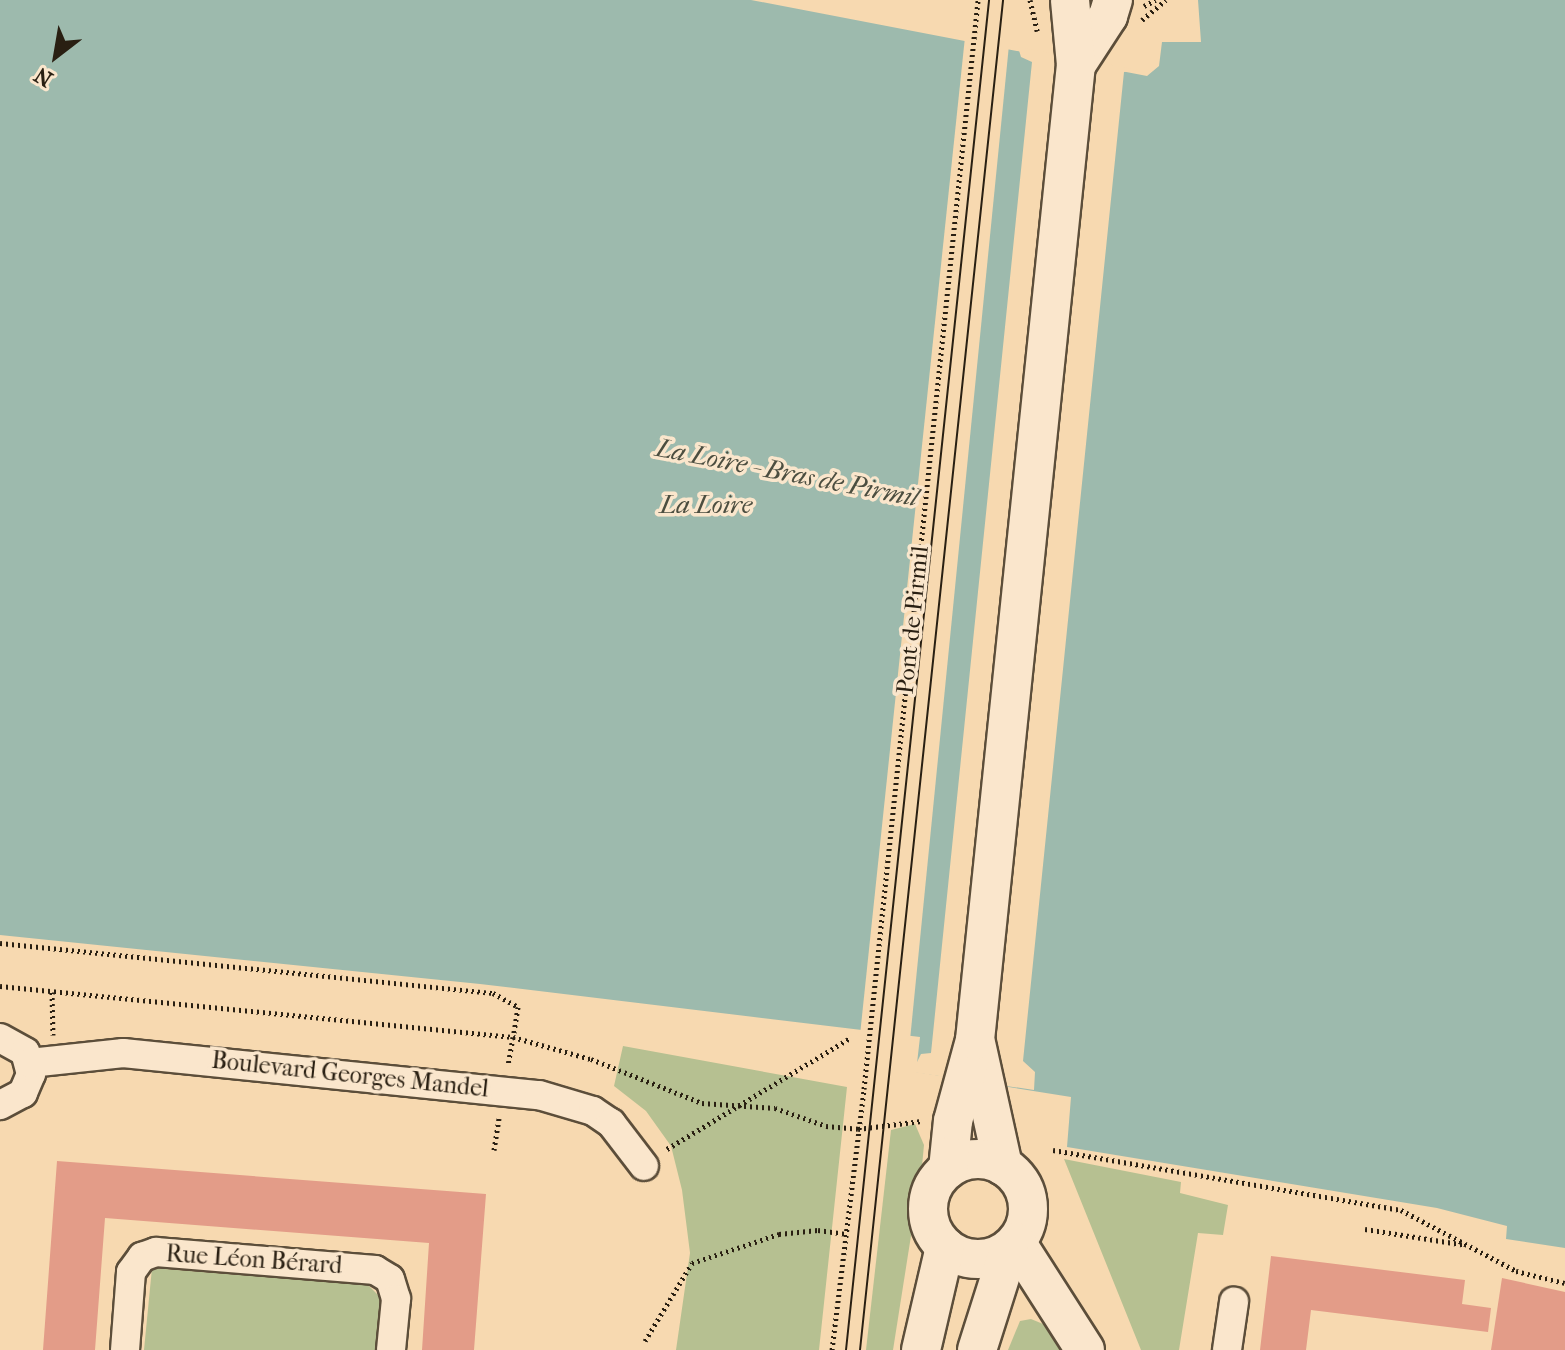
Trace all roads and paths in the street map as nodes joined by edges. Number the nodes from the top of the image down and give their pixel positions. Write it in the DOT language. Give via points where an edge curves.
graph roads {
  1 [pos="978,0"];
  2 [pos="1070,0"];
  3 [pos="1115,5"];
  4 [pos="1076,65"];
  5 [pos="0,943"];
  6 [pos="0,986"];
  7 [pos="52,992"];
  8 [pos="513,1037"];
  9 [pos="0,1038"];
  10 [pos="850,1038"];
  11 [pos="975,1040"];
  12 [pos="42,1061"];
  13 [pos="504,1090"];
  14 [pos="0,1105"];
  15 [pos="728,1107"];
  16 [pos="927,1120"];
  17 [pos="858,1129"];
  18 [pos="1053,1150"];
  19 [pos="644,1166"];
  20 [pos="1003,1166"];
  21 [pos="948,1169"];
  22 [pos="1365,1229"];
  23 [pos="846,1234"];
  24 [pos="1012,1245"];
  25 [pos="1471,1246"];
  26 [pos="945,1247"];
  27 [pos="1565,1283"];
  28 [pos="1234,1302"];
  29 [pos="645,1341"];
  30 [pos="125,1350"];
  31 [pos="391,1350"];
  32 [pos="832,1350"];
  33 [pos="921,1350"];
  34 [pos="977,1350"];
  35 [pos="1085,1350"];
  36 [pos="1227,1350"];
  1 -- 17 [label="path, Pont de Pirmil"];
  2 -- 4 [label="main road"];
  3 -- 4 [label="main road"];
  4 -- 11 [label="main road"];
  5 -- 8 [label="path" via="493,993 518,1007"];
  6 -- 7 [label="path"];
  7 -- 8 [label="path"];
  7 -- 12 [label="path"];
  8 -- 13 [label="path"];
  8 -- 15 [label="path" via="591,1059 702,1103"];
  9 -- 12 [label="street"];
  10 -- 15 [label="path"];
  11 -- 20 [label="main road"];
  11 -- 21 [label="main road" via="953,1121"];
  12 -- 13 [label="street, Boulevard Georges Mandel" via="123,1053"];
  12 -- 14 [label="street" via="23,1093"];
  13 -- 19 [label="street, Boulevard Georges Mandel" via="593,1111 628,1141"];
  15 -- 17 [label="path" via="775,1108 826,1126"];
  15 -- 19 [label="path"];
  16 -- 17 [label="path"];
  17 -- 23 [label="path, Pont de Pirmil"];
  18 -- 25 [label="path" via="1387,1207"];
  20 -- 21 [label="main road" via="971,1159"];
  20 -- 24 [label="main road" via="1019,1181 1028,1201 1026,1223"];
  21 -- 26 [label="main road" via="928,1201 931,1227"];
  22 -- 25 [label="path"];
  23 -- 29 [label="path" via="779,1234 692,1263"];
  23 -- 32 [label="path, Pont de Pirmil"];
  24 -- 26 [label="main road" via="977,1260"];
  24 -- 34 [label="main road"];
  24 -- 35 [label="main road"];
  25 -- 27 [label="path" via="1516,1271"];
  26 -- 33 [label="main road"];
  28 -- 36 [label="street"];
  30 -- 31 [label="street, Rue Léon Bérard" via="131,1272 142,1257 156,1252 375,1270 390,1279 396,1299"];
}
